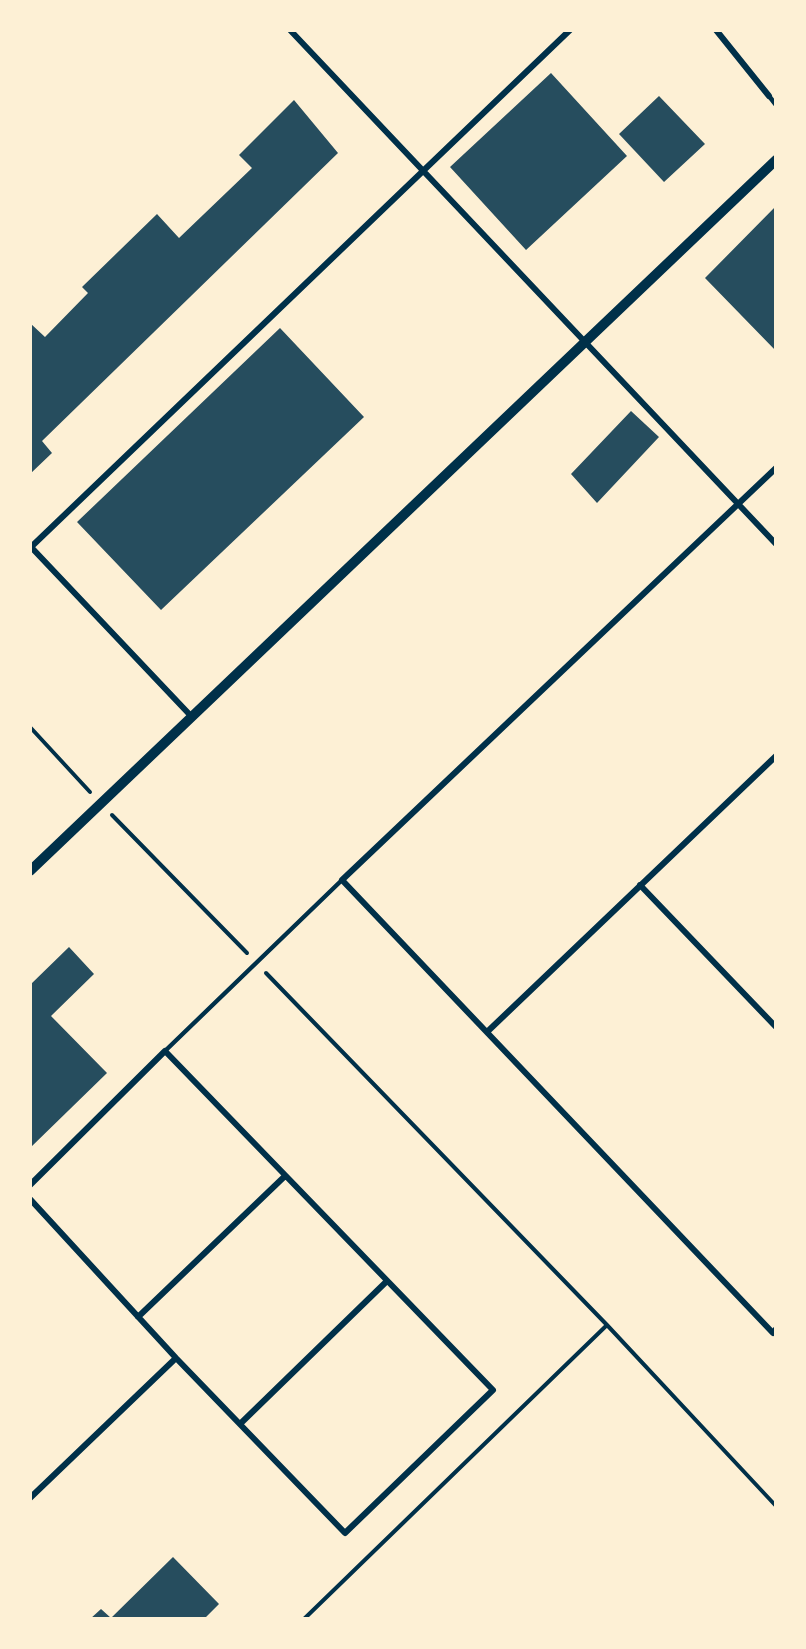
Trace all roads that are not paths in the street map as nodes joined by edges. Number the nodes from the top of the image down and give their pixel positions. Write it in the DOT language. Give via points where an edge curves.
graph roads {
  1 [pos="290,30"];
  2 [pos="570,30"];
  3 [pos="716,30"];
  4 [pos="769,96"];
  5 [pos="776,105"];
  6 [pos="776,160"];
  7 [pos="422,171"];
  8 [pos="586,340"];
  9 [pos="776,468"];
  10 [pos="738,505"];
  11 [pos="776,544"];
  12 [pos="30,548"];
  13 [pos="191,716"];
  14 [pos="776,756"];
  15 [pos="30,871"];
  16 [pos="342,880"];
  17 [pos="640,885"];
  18 [pos="776,1027"];
  19 [pos="487,1032"];
  20 [pos="165,1051"];
  21 [pos="285,1176"];
  22 [pos="30,1185"];
  23 [pos="30,1199"];
  24 [pos="387,1281"];
  25 [pos="138,1317"];
  26 [pos="775,1333"];
  27 [pos="176,1358"];
  28 [pos="240,1424"];
  29 [pos="30,1498"];
  1 -- 7 [label="street"];
  2 -- 7 [label="street"];
  3 -- 4 [label="street"];
  4 -- 5 [label="lane"];
  6 -- 8 [label="street"];
  7 -- 8 [label="street"];
  7 -- 12 [label="street"];
  8 -- 10 [label="street"];
  8 -- 13 [label="street"];
  9 -- 10 [label="street"];
  10 -- 11 [label="street"];
  10 -- 16 [label="street"];
  12 -- 13 [label="street"];
  13 -- 15 [label="street"];
  14 -- 17 [label="street"];
  16 -- 19 [label="street"];
  16 -- 20 [label="lane"];
  17 -- 18 [label="street"];
  17 -- 19 [label="street"];
  19 -- 26 [label="street"];
  20 -- 21 [label="street"];
  20 -- 22 [label="street"];
  21 -- 24 [label="street"];
  21 -- 25 [label="street"];
  23 -- 25 [label="street"];
  24 -- 28 [label="street"];
  24 -- 28 [label="street" via="493,1390 345,1533"];
  25 -- 27 [label="street"];
  27 -- 28 [label="street"];
  27 -- 29 [label="street"];
}
